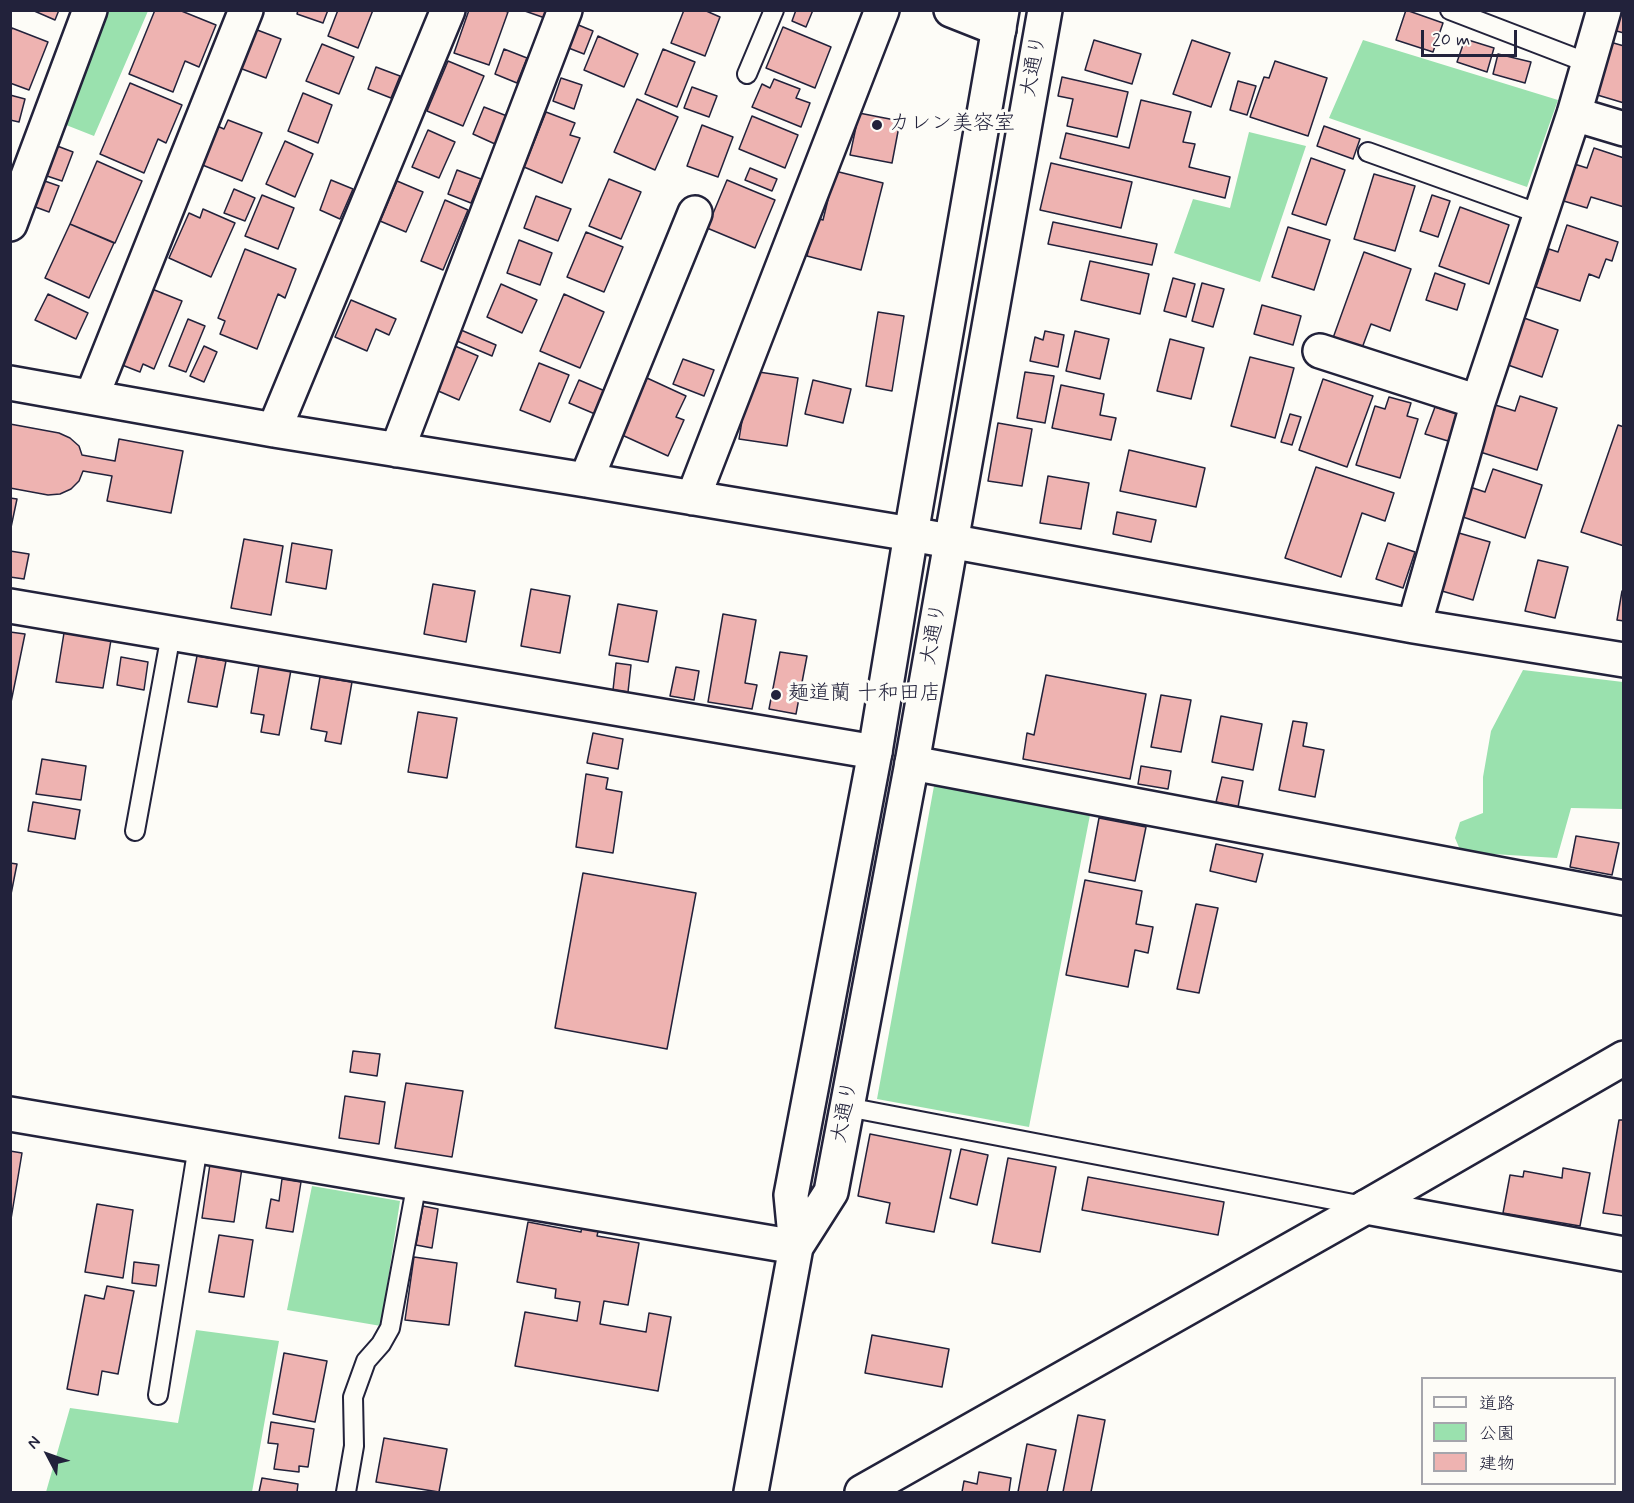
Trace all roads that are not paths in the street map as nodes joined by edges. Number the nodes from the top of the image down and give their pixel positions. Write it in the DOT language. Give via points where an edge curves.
graph roads {
  1 [pos="90,10"];
  2 [pos="246,10"];
  3 [pos="448,10"];
  4 [pos="566,10"];
  5 [pos="774,10"];
  6 [pos="882,10"];
  7 [pos="951,10"];
  8 [pos="1045,10"];
  9 [pos="1450,10"];
  10 [pos="1604,10"];
  11 [pos="1000,20"];
  12 [pos="1588,63"];
  13 [pos="747,74"];
  14 [pos="1574,114"];
  15 [pos="1623,129"];
  16 [pos="1368,152"];
  17 [pos="695,213"];
  18 [pos="1540,214"];
  19 [pos="10,224"];
  20 [pos="1320,351"];
  21 [pos="10,383"];
  22 [pos="92,396"];
  23 [pos="1478,402"];
  24 [pos="274,430"];
  25 [pos="397,450"];
  26 [pos="586,480"];
  27 [pos="693,498"];
  28 [pos="911,534"];
  29 [pos="951,542"];
  30 [pos="10,606"];
  31 [pos="1414,626"];
  32 [pos="171,634"];
  33 [pos="1623,660"];
  34 [pos="875,752"];
  35 [pos="912,763"];
  36 [pos="135,831"];
  37 [pos="1623,898"];
  38 [pos="1623,1058"];
  39 [pos="847,1107"];
  40 [pos="10,1114"];
  41 [pos="198,1146"];
  42 [pos="417,1182"];
  43 [pos="1366,1207"];
  44 [pos="796,1246"];
  45 [pos="1623,1254"];
  46 [pos="158,1395"];
  47 [pos="345,1492"];
  48 [pos="751,1492"];
  49 [pos="862,1492"];
  1 -- 19 [label="street"];
  2 -- 22 [label="street"];
  3 -- 24 [label="street"];
  4 -- 25 [label="street"];
  5 -- 13 [label="lane"];
  6 -- 27 [label="street"];
  7 -- 11 [label="street"];
  8 -- 29 [label="street, 大通り"];
  9 -- 12 [label="lane"];
  10 -- 12 [label="street"];
  11 -- 28 [label="street, 大通り"];
  12 -- 14 [label="street"];
  14 -- 15 [label="street"];
  14 -- 18 [label="street"];
  16 -- 18 [label="lane"];
  17 -- 26 [label="street"];
  18 -- 23 [label="street"];
  20 -- 23 [label="street"];
  21 -- 22 [label="street"];
  22 -- 24 [label="street"];
  23 -- 31 [label="street"];
  24 -- 25 [label="street"];
  25 -- 26 [label="street"];
  26 -- 27 [label="street"];
  27 -- 28 [label="street"];
  28 -- 29 [label="street"];
  28 -- 34 [label="street, 大通り"];
  29 -- 31 [label="street"];
  29 -- 35 [label="street, 大通り"];
  30 -- 32 [label="street"];
  31 -- 33 [label="street"];
  32 -- 34 [label="street"];
  32 -- 36 [label="lane"];
  34 -- 44 [label="street, 大通り" via="791,1195"];
  35 -- 37 [label="street"];
  35 -- 39 [label="street, 大通り"];
  38 -- 43 [label="street"];
  39 -- 43 [label="lane"];
  39 -- 44 [label="street, 大通り" via="831,1192"];
  40 -- 41 [label="street"];
  41 -- 42 [label="street"];
  41 -- 46 [label="lane"];
  42 -- 44 [label="street"];
  42 -- 47 [label="lane" via="390,1328 366,1361 353,1397 354,1446"];
  43 -- 45 [label="street"];
  43 -- 49 [label="street"];
  44 -- 48 [label="street, 大通り"];
}
